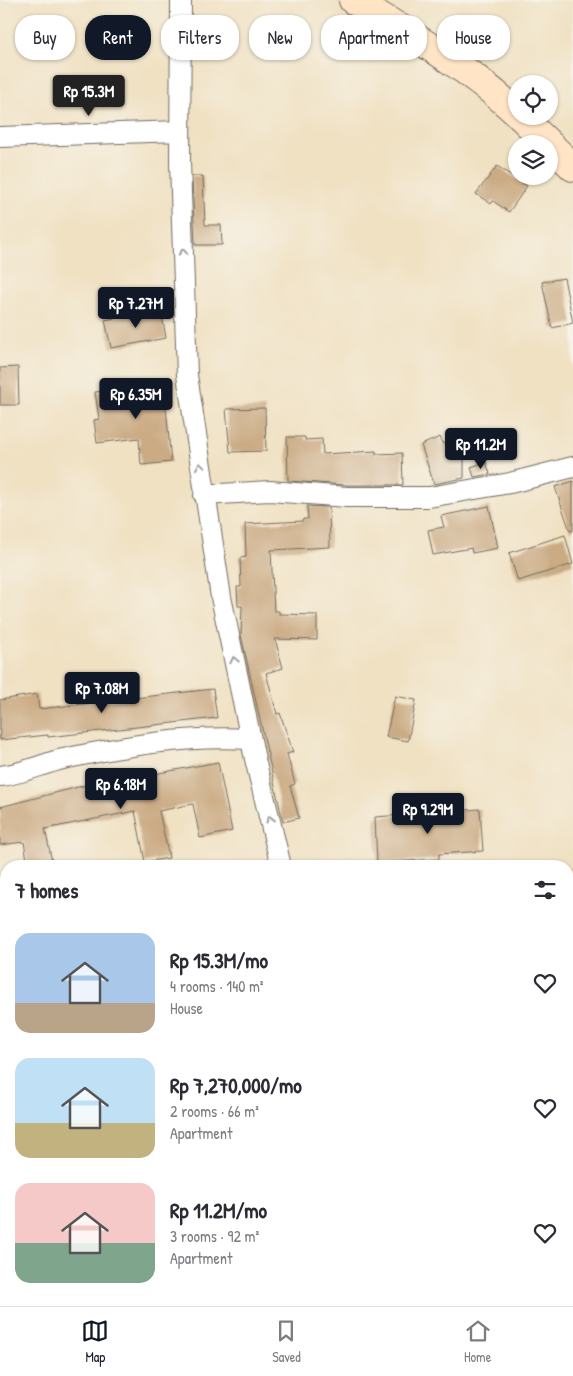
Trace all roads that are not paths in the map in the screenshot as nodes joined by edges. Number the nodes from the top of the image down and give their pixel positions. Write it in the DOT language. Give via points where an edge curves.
graph roads {
  1 [pos="181,0"];
  2 [pos="353,0"];
  3 [pos="508,104"];
  4 [pos="529,125"];
  5 [pos="180,132"];
  6 [pos="0,137"];
  7 [pos="573,167"];
  8 [pos="573,467"];
  9 [pos="204,495"];
  10 [pos="250,740"];
  11 [pos="0,776"];
  12 [pos="280,860"];
  1 -- 5 [label="street"];
  2 -- 3 [label="main road" via="423,41"];
  4 -- 7 [label="main road"];
  5 -- 6 [label="street"];
  9 -- 5 [label="street, one-way" via="187,375"];
  8 -- 9 [label="street" via="510,483 429,497 348,497 270,491"];
  10 -- 9 [label="street, one-way" via="220,597"];
  10 -- 11 [label="street" via="217,737 158,742 103,751"];
  12 -- 10 [label="street, one-way"];
}
